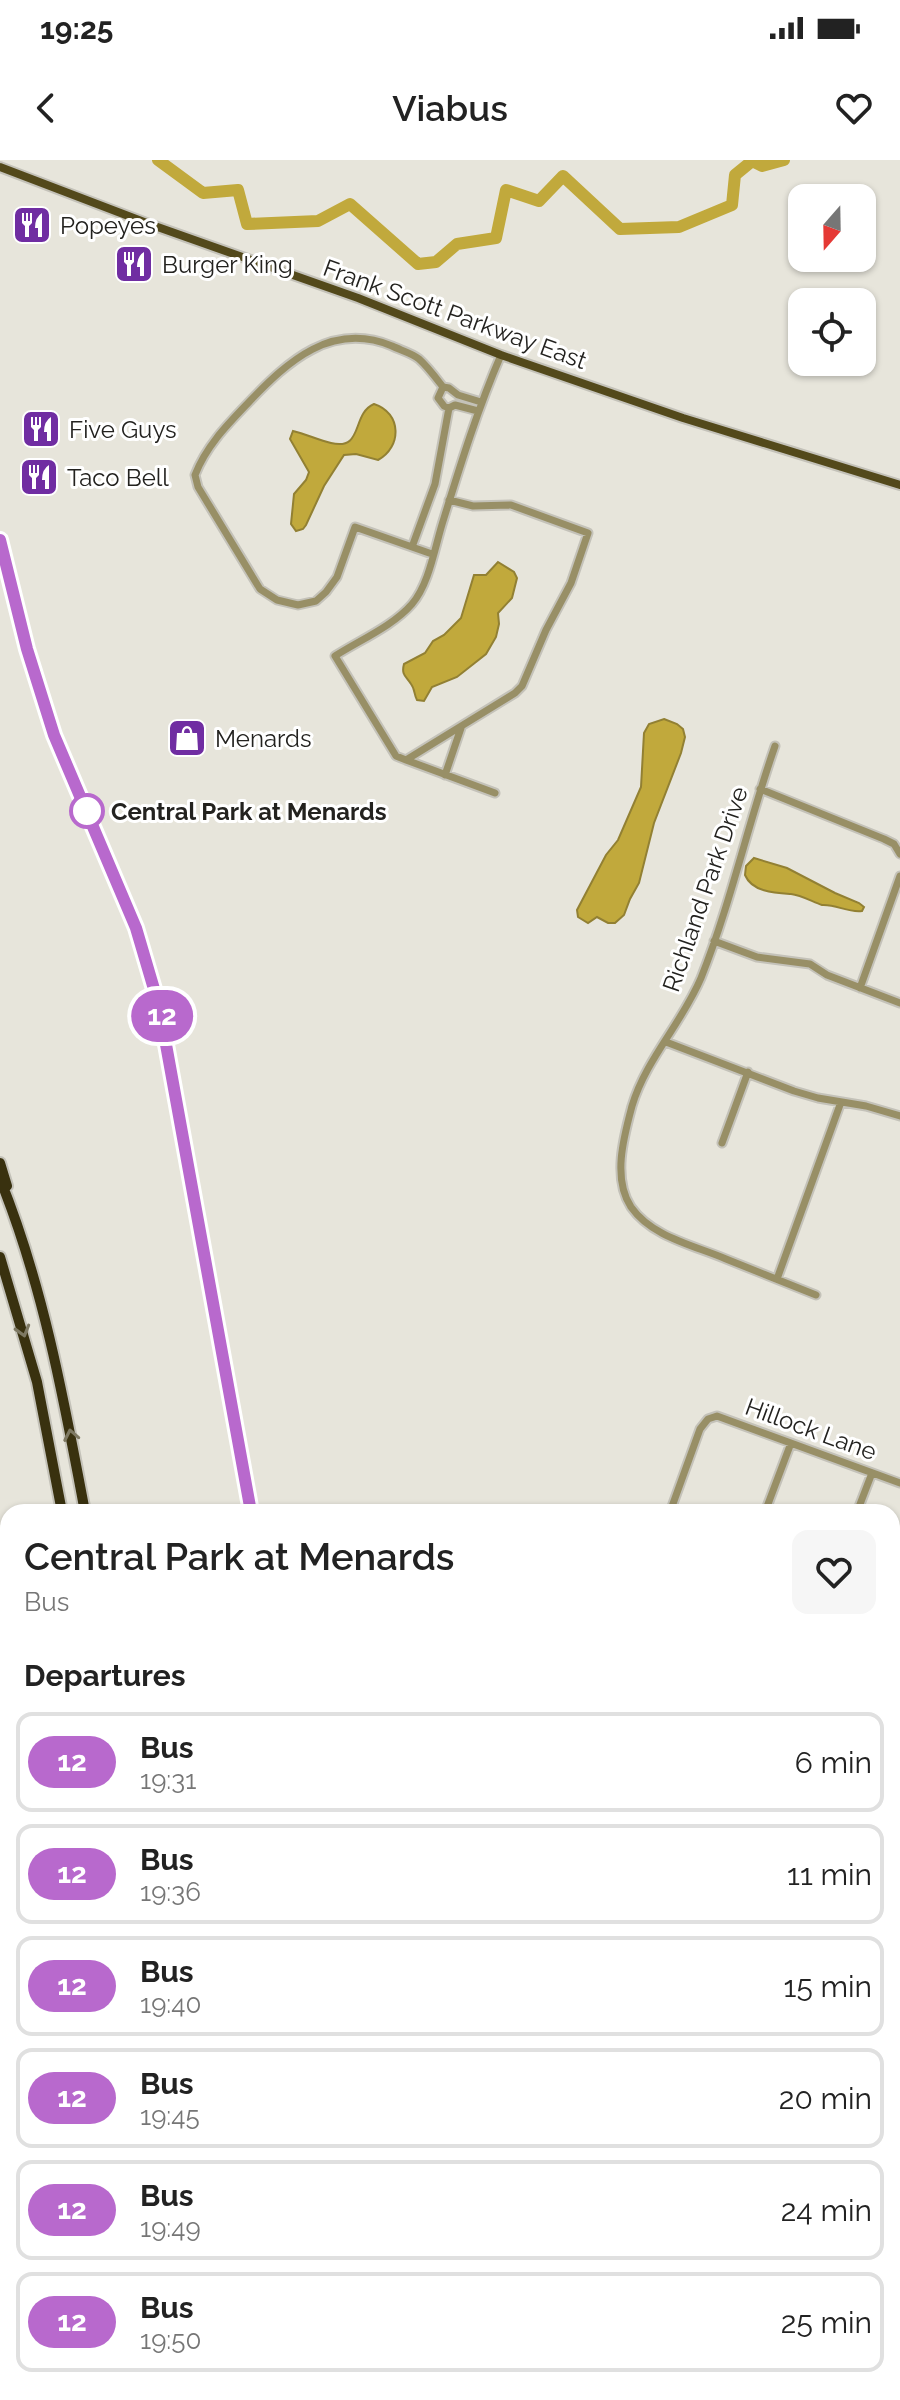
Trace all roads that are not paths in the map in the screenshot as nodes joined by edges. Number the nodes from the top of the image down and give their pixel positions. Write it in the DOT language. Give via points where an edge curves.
graph roads {
  1 [pos="0,167"];
  2 [pos="501,355"];
  3 [pos="443,387"];
  4 [pos="481,402"];
  5 [pos="449,408"];
  6 [pos="478,411"];
  7 [pos="900,485"];
  8 [pos="449,500"];
  9 [pos="0,540"];
  10 [pos="412,547"];
  11 [pos="432,554"];
  12 [pos="462,726"];
  13 [pos="775,746"];
  14 [pos="406,760"];
  15 [pos="445,775"];
  16 [pos="760,789"];
  17 [pos="495,793"];
  18 [pos="900,854"];
  19 [pos="900,876"];
  20 [pos="714,941"];
  21 [pos="860,988"];
  22 [pos="900,1003"];
  23 [pos="666,1042"];
  24 [pos="748,1072"];
  25 [pos="841,1102"];
  26 [pos="900,1116"];
  27 [pos="722,1143"];
  28 [pos="0,1163"];
  29 [pos="0,1179"];
  30 [pos="9,1200"];
  31 [pos="0,1257"];
  32 [pos="777,1279"];
  33 [pos="816,1295"];
  34 [pos="791,1443"];
  35 [pos="872,1473"];
  36 [pos="900,1483"];
  37 [pos="60,1504"];
  38 [pos="84,1504"];
  39 [pos="250,1504"];
  40 [pos="673,1504"];
  41 [pos="768,1504"];
  42 [pos="860,1504"];
  1 -- 2 [label="main road, Frank Scott Parkway East"];
  2 -- 4 [label="street"];
  2 -- 7 [label="main road, Frank Scott Parkway East"];
  3 -- 4 [label="street"];
  3 -- 5 [label="street" via="438,398"];
  3 -- 10 [label="street" via="417,357 383,342 327,342 305,352 254,397 208,450 195,475 260,589 277,600 298,605 316,601 337,577 355,527"];
  4 -- 6 [label="street"];
  5 -- 6 [label="street"];
  5 -- 10 [label="street" via="435,484"];
  6 -- 8 [label="street"];
  8 -- 11 [label="street"];
  8 -- 12 [label="street" via="468,506 511,505 588,533 571,583 522,686"];
  9 -- 39 [label="street" via="54,735 129,911 156,991"];
  10 -- 11 [label="street"];
  11 -- 14 [label="street" via="420,593 409,608 335,656 396,756"];
  12 -- 14 [label="street"];
  12 -- 15 [label="street"];
  13 -- 16 [label="street, Richland Park Drive"];
  14 -- 15 [label="street"];
  15 -- 17 [label="street"];
  16 -- 18 [label="street" via="884,839"];
  16 -- 20 [label="street, Richland Park Drive"];
  19 -- 21 [label="street"];
  20 -- 21 [label="street" via="757,957 810,964"];
  20 -- 23 [label="street, Richland Park Drive" via="700,980"];
  21 -- 22 [label="street"];
  23 -- 24 [label="street"];
  23 -- 32 [label="street, Richland Park Drive" via="644,1075 626,1129 621,1168 629,1203 667,1237"];
  24 -- 25 [label="street"];
  24 -- 27 [label="street"];
  25 -- 26 [label="street"];
  25 -- 32 [label="street"];
  28 -- 30 [label="highway"];
  29 -- 30 [label="highway"];
  38 -- 30 [label="highway, one-way" via="41,1308"];
  31 -- 37 [label="highway, one-way" via="37,1382"];
  32 -- 33 [label="street, Richland Park Drive"];
  34 -- 35 [label="street, Hillock Lane"];
  34 -- 40 [label="street, Hillock Lane" via="717,1416 708,1419"];
  34 -- 41 [label="street"];
  35 -- 36 [label="street, Hillock Lane"];
  35 -- 42 [label="street"];
}
